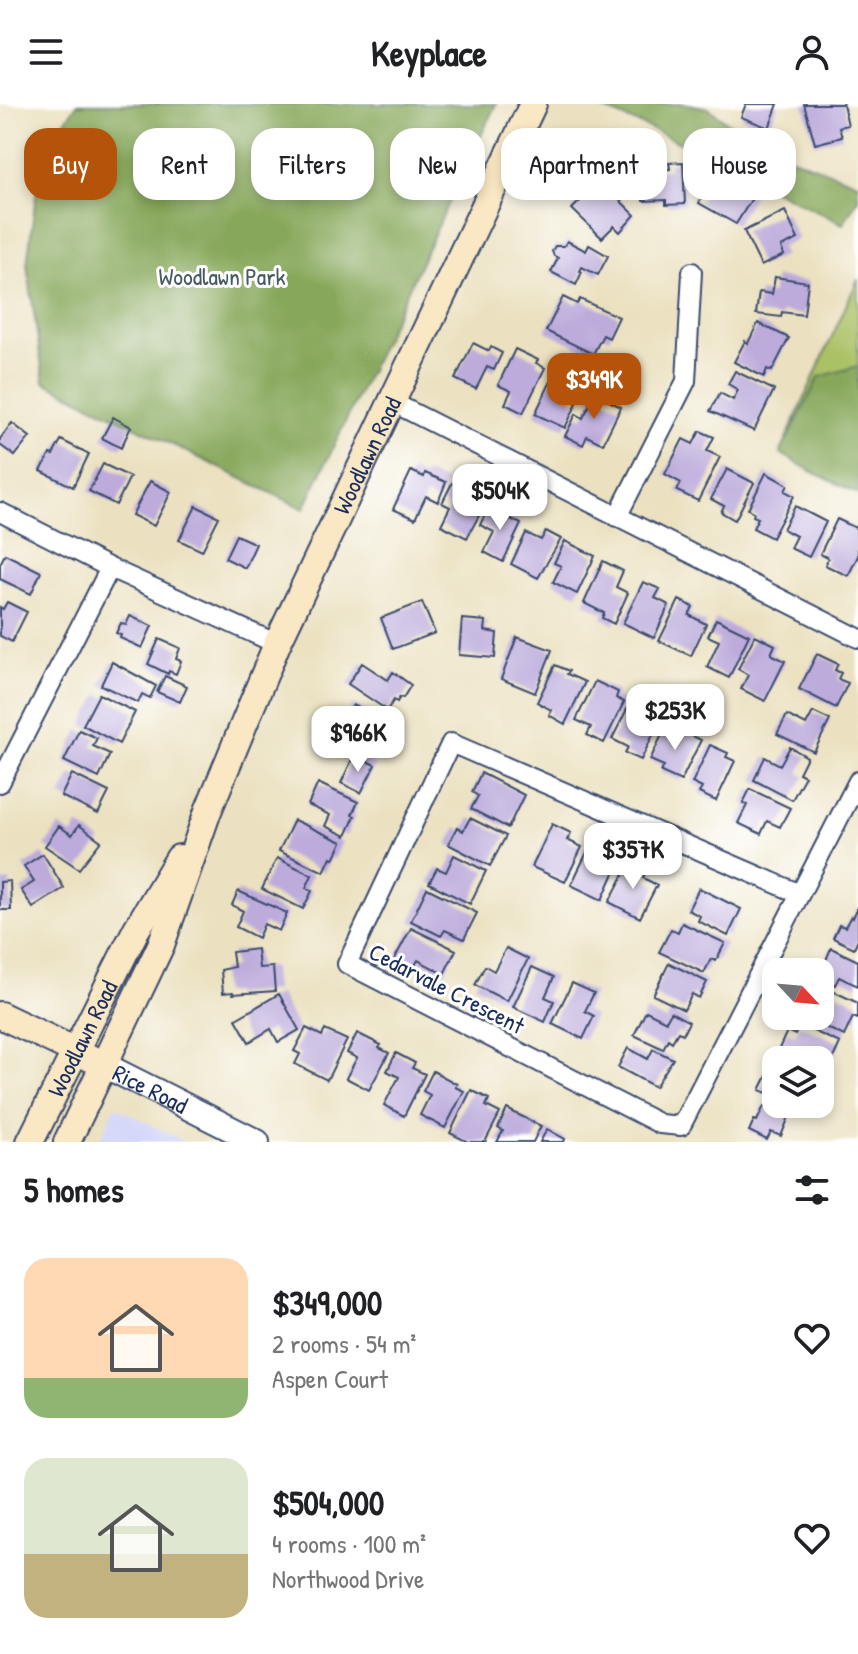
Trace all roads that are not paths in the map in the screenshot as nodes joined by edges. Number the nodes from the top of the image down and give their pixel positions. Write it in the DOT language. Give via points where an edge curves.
graph roads {
  1 [pos="533,104"];
  2 [pos="692,272"];
  3 [pos="392,402"];
  4 [pos="0,512"];
  5 [pos="617,517"];
  6 [pos="110,568"];
  7 [pos="858,638"];
  8 [pos="277,644"];
  9 [pos="858,781"];
  10 [pos="0,783"];
  11 [pos="208,811"];
  12 [pos="800,894"];
  13 [pos="0,1015"];
  14 [pos="76,1052"];
  15 [pos="104,1065"];
  16 [pos="30,1142"];
  17 [pos="67,1142"];
  18 [pos="257,1142"];
  1 -- 3 [label="main road, Woodlawn Road"];
  2 -- 5 [label="street" via="686,381"];
  3 -- 5 [label="street"];
  3 -- 8 [label="main road, Woodlawn Road"];
  4 -- 6 [label="street"];
  5 -- 7 [label="street"];
  6 -- 8 [label="street"];
  6 -- 10 [label="street"];
  8 -- 11 [label="main road, Woodlawn Road"];
  9 -- 12 [label="street, Cedarvale Crescent"];
  11 -- 14 [label="main road, Woodlawn Road" via="136,930"];
  11 -- 15 [label="main road, Woodlawn Road" via="161,945"];
  12 -- 12 [label="street, Cedarvale Crescent" via="451,743 347,964 660,1124 681,1126"];
  13 -- 14 [label="main road, Rice Road"];
  14 -- 15 [label="main road, Rice Road"];
  14 -- 16 [label="main road, Woodlawn Road"];
  15 -- 17 [label="main road, Woodlawn Road"];
  15 -- 18 [label="street, Rice Road"];
}
